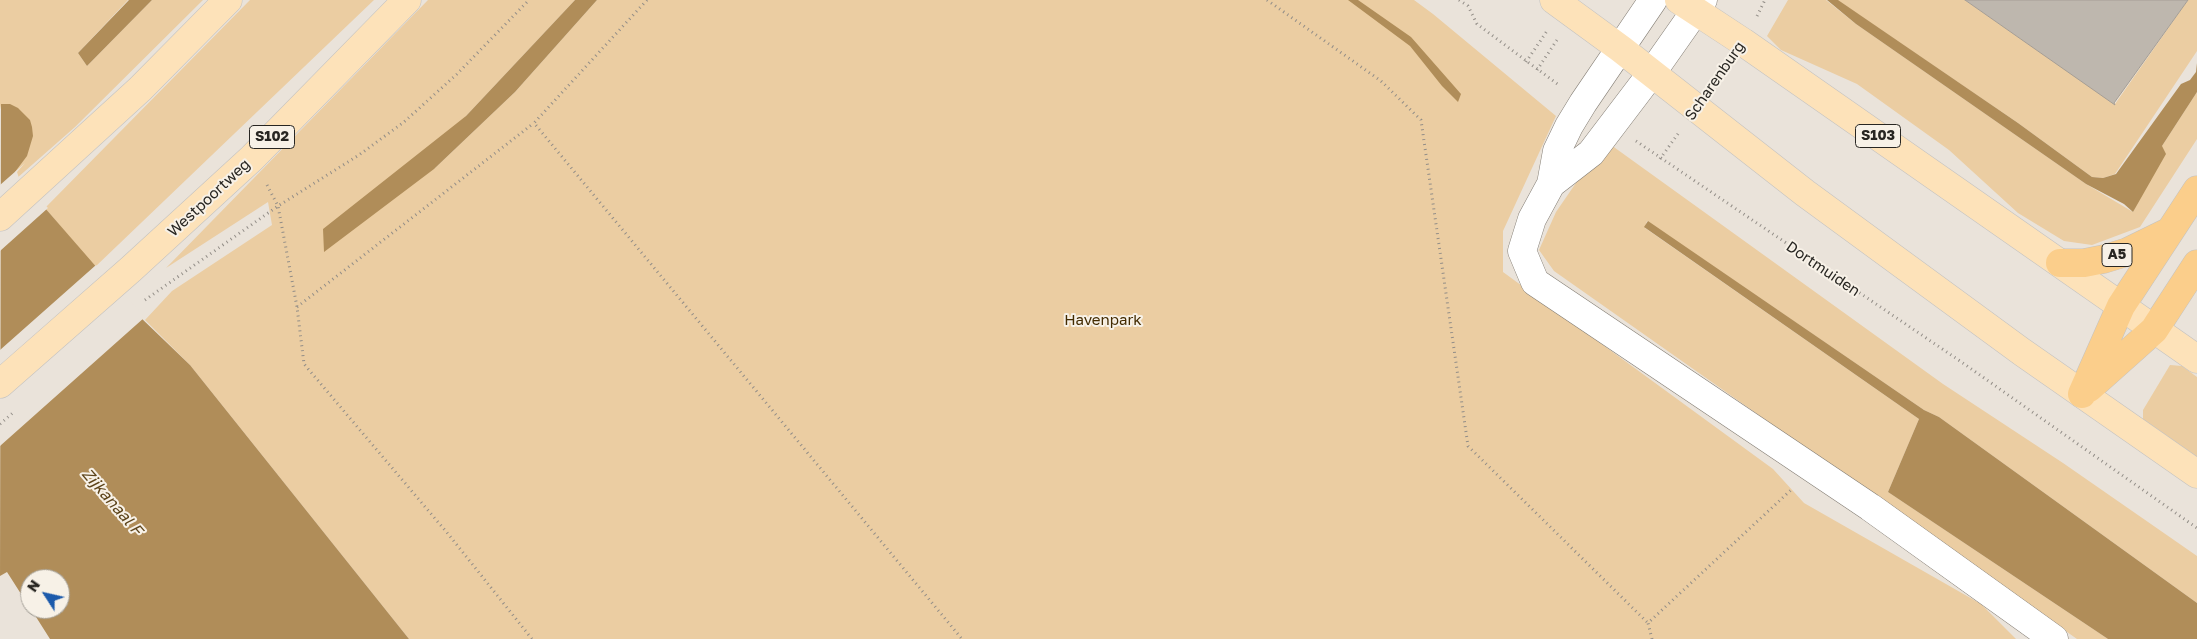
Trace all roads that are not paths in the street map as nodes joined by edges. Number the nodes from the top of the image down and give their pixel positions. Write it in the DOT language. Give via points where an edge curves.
graph roads {
  1 [pos="228,0"];
  2 [pos="407,0"];
  3 [pos="1554,0"];
  4 [pos="1653,0"];
  5 [pos="1692,4"];
  6 [pos="1621,49"];
  7 [pos="1651,74"];
  8 [pos="1551,184"];
  9 [pos="2197,190"];
  10 [pos="0,217"];
  11 [pos="2170,231"];
  12 [pos="2060,263"];
  13 [pos="2197,264"];
  14 [pos="2121,306"];
  15 [pos="2154,330"];
  16 [pos="2197,359"];
  17 [pos="0,384"];
  18 [pos="2082,394"];
  19 [pos="2197,474"];
  20 [pos="2054,639"];
  1 -- 10 [label="main road" via="140,89"];
  2 -- 17 [label="main road, Westpoortweg / S102" via="252,158"];
  3 -- 6 [label="main road"];
  4 -- 6 [label="street"];
  5 -- 7 [label="street"];
  5 -- 12 [label="main road, S103"];
  6 -- 7 [label="main road"];
  6 -- 8 [label="street" via="1569,126 1557,151"];
  7 -- 8 [label="street" via="1591,153"];
  7 -- 18 [label="main road" via="1805,193"];
  8 -- 20 [label="street" via="1532,219 1522,251 1536,282 1814,469"];
  9 -- 11 [label="highway, A5"];
  11 -- 12 [label="highway, A5" via="2127,252 2104,259"];
  11 -- 14 [label="highway, A5"];
  12 -- 14 [label="main road, S103"];
  13 -- 15 [label="highway"];
  14 -- 15 [label="main road, S103"];
  14 -- 18 [label="highway"];
  15 -- 16 [label="main road, S103"];
  15 -- 18 [label="highway"];
  18 -- 19 [label="main road"];
}
